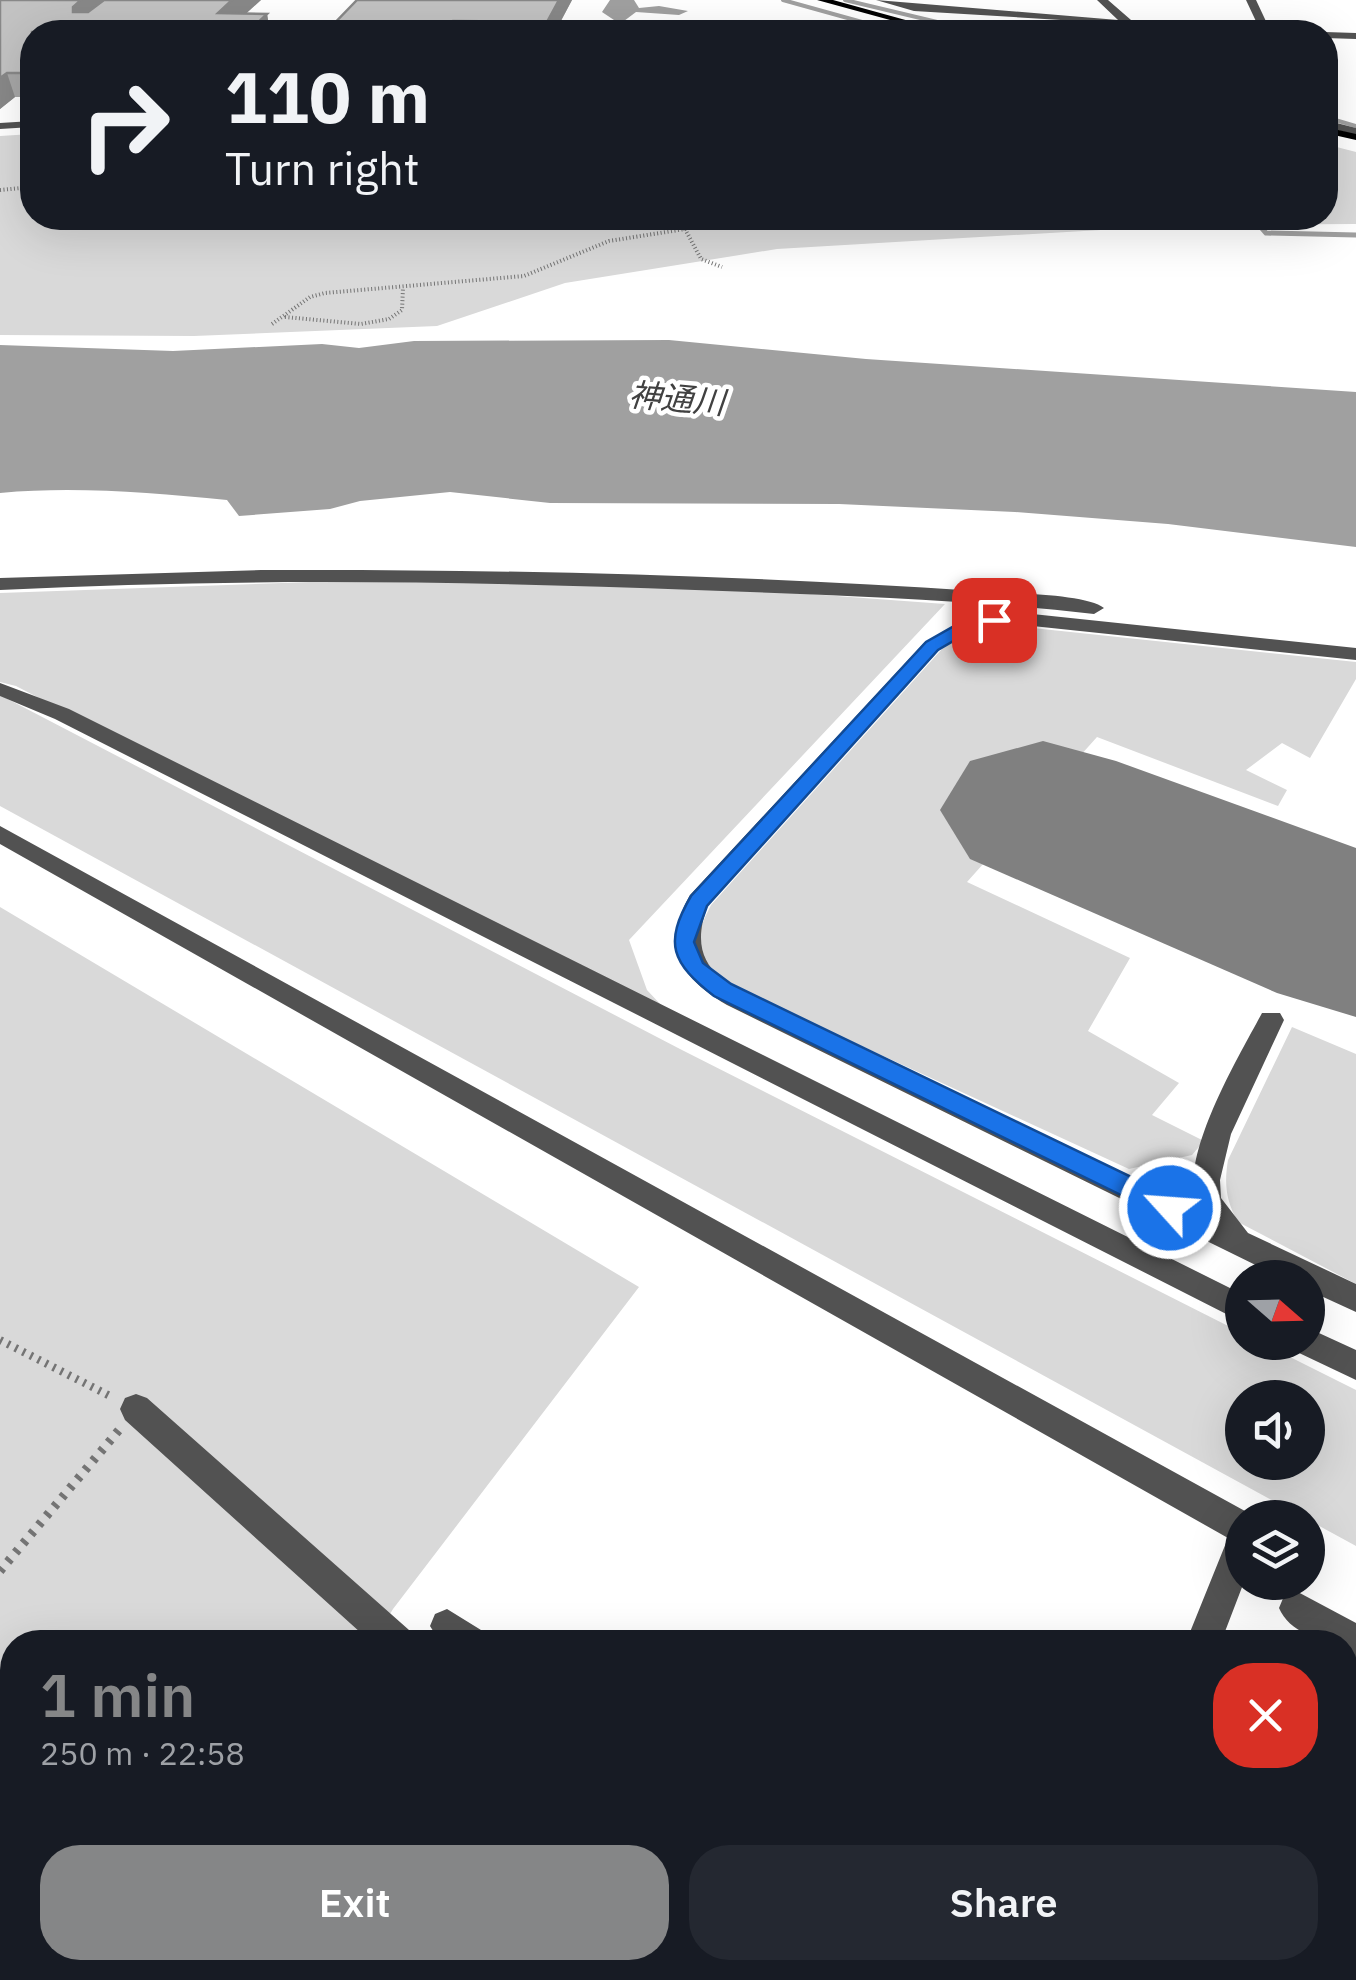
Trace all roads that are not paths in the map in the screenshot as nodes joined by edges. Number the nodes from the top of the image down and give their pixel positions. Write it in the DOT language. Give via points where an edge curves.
graph roads {
  1 [pos="822,0"];
  2 [pos="881,0"];
  3 [pos="1102,0"];
  4 [pos="898,20"];
  5 [pos="1075,20"];
  6 [pos="1124,20"];
  7 [pos="0,584"];
  8 [pos="1356,640"];
  9 [pos="1356,654"];
  10 [pos="0,689"];
  11 [pos="0,834"];
  12 [pos="1271,1020"];
  13 [pos="1244,1244"];
  14 [pos="1356,1299"];
  15 [pos="1225,1300"];
  16 [pos="1325,1350"];
  17 [pos="1356,1366"];
  18 [pos="136,1409"];
  19 [pos="1225,1519"];
  20 [pos="1225,1588"];
  21 [pos="1296,1608"];
  22 [pos="383,1630"];
  23 [pos="1209,1630"];
  24 [pos="1335,1630"];
  1 -- 4 [label="main road"];
  2 -- 5 [label="street"];
  3 -- 6 [label="street"];
  7 -- 8 [label="street" via="289,572 799,588 1059,604"];
  9 -- 13 [label="street" via="1023,619 951,632 698,901 683,942 694,968 722,990"];
  10 -- 15 [label="street" via="62,714"];
  11 -- 19 [label="street"];
  12 -- 13 [label="street" via="1207,1159 1207,1198"];
  13 -- 14 [label="street"];
  16 -- 17 [label="street"];
  18 -- 22 [label="street"];
  20 -- 23 [label="street"];
  21 -- 24 [label="street"];
}
